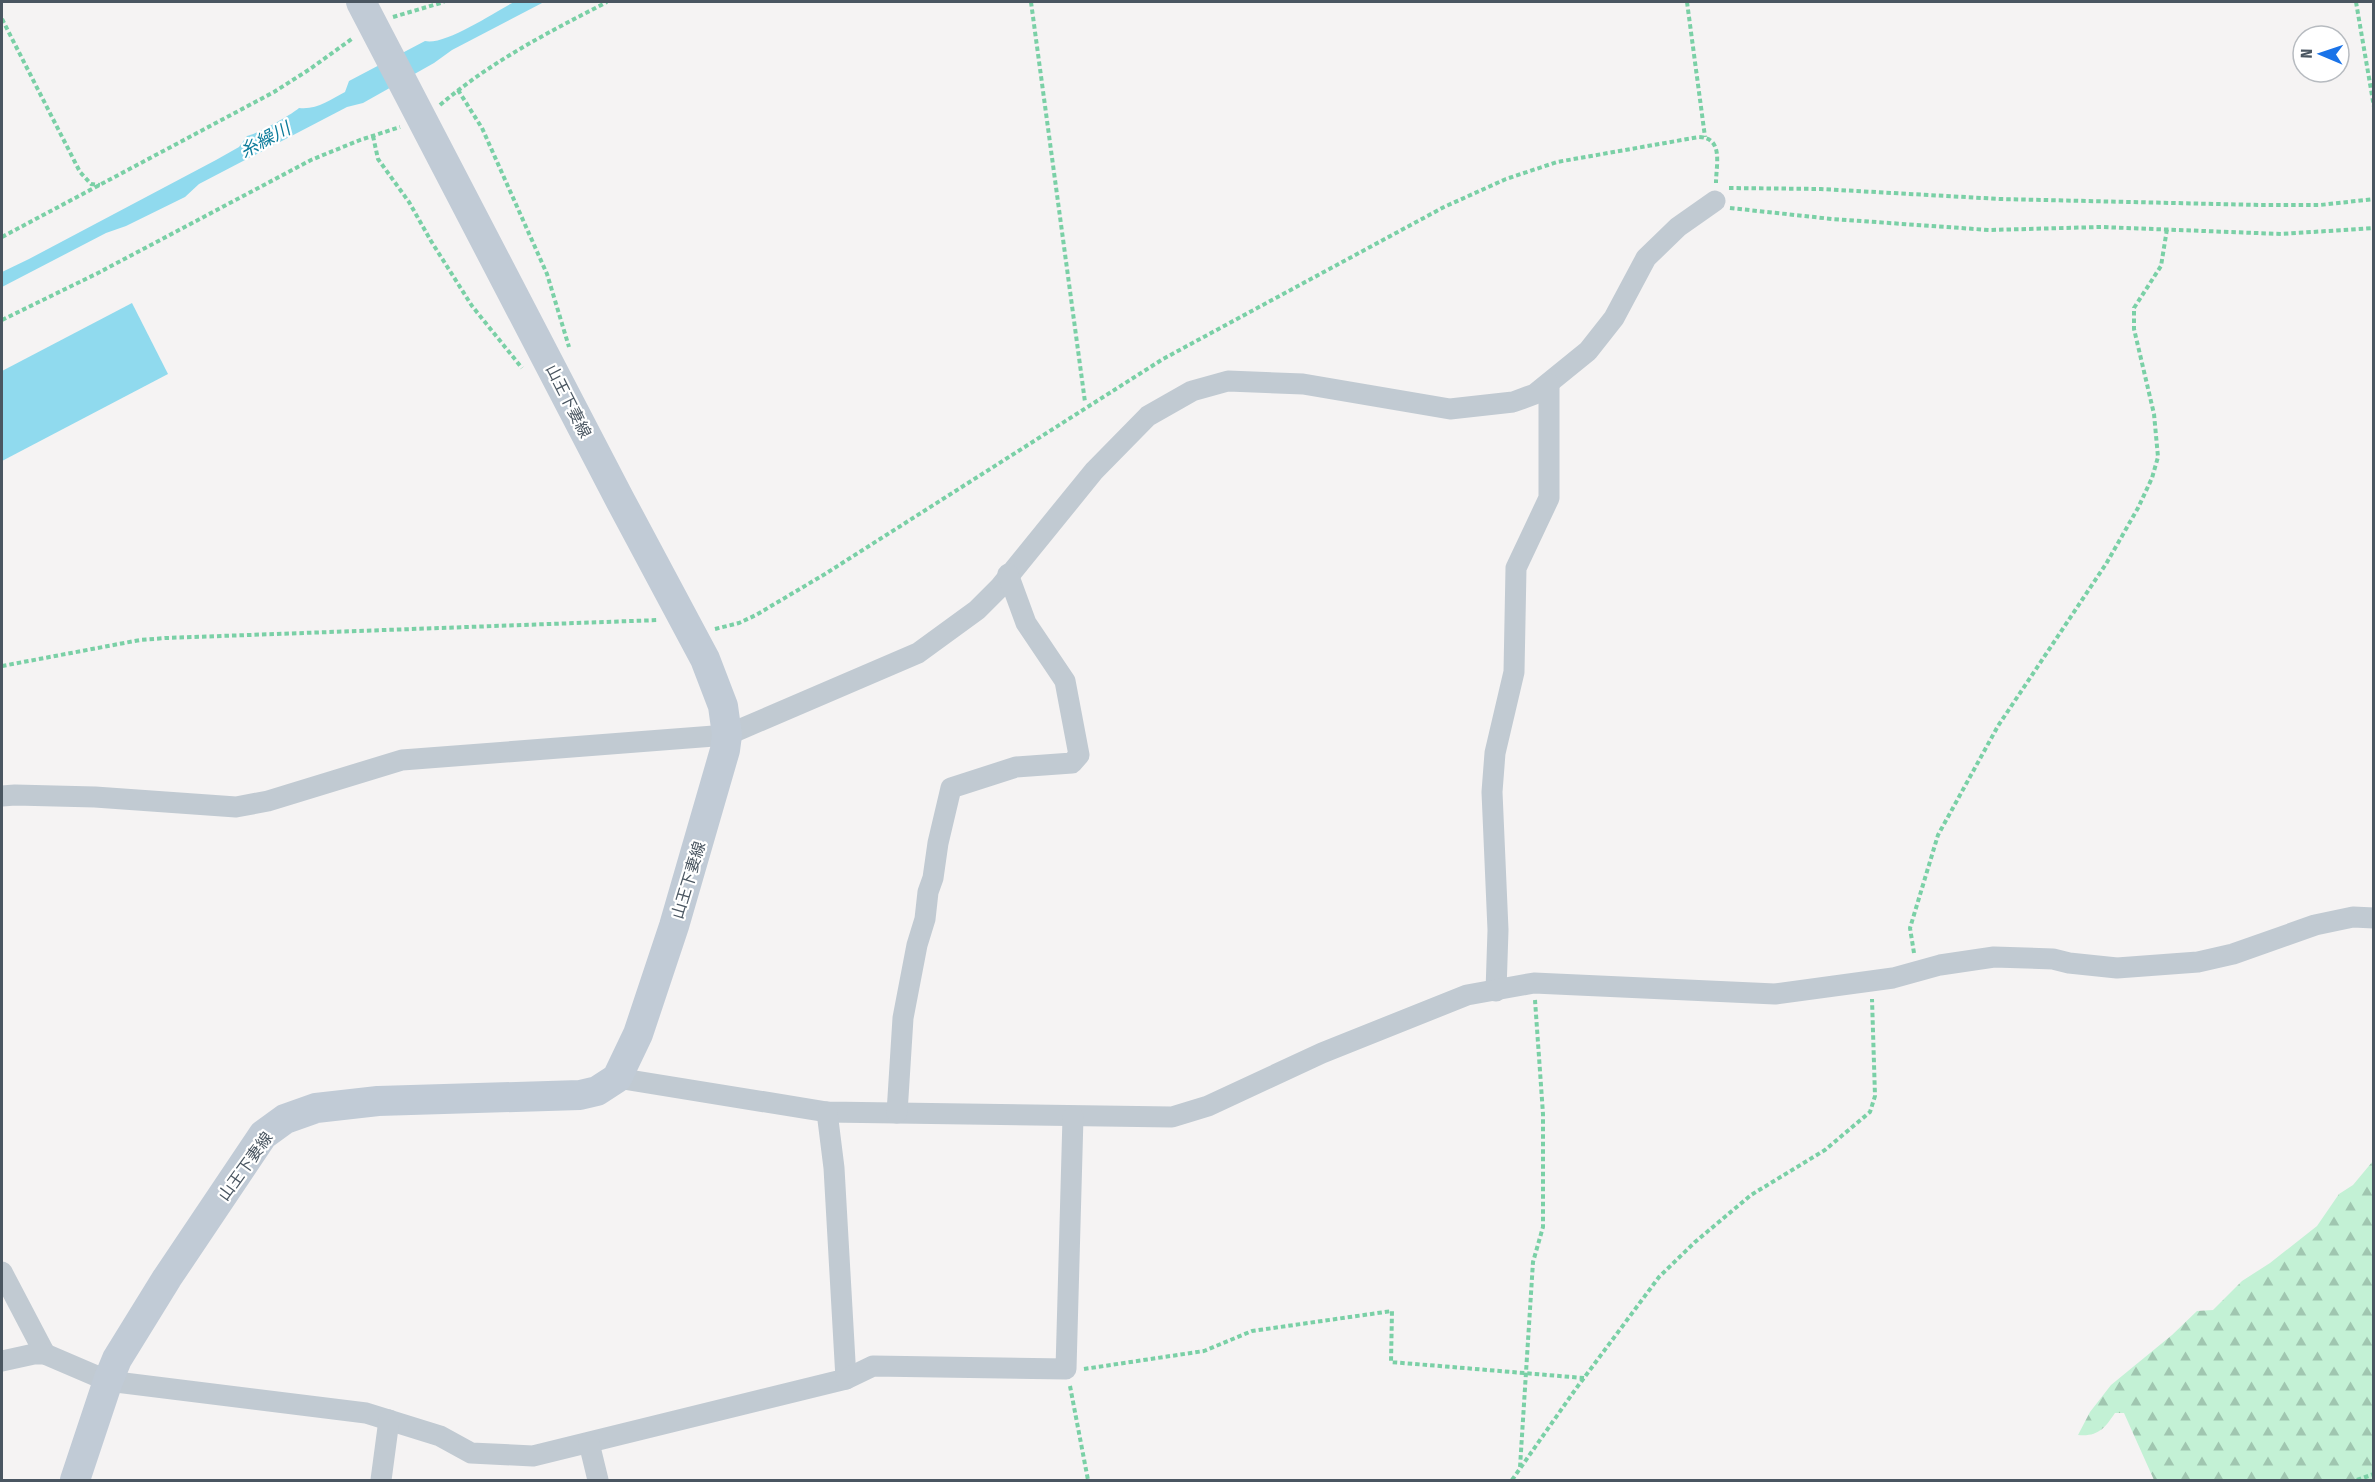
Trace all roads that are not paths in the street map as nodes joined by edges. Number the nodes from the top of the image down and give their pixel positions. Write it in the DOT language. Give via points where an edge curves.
graph roads {
  1 [pos="371,21"];
  2 [pos="1716,194"];
  3 [pos="1549,384"];
  4 [pos="1008,574"];
  5 [pos="728,735"];
  6 [pos="2,796"];
  7 [pos="2373,918"];
  8 [pos="1496,991"];
  9 [pos="617,1078"];
  10 [pos="827,1112"];
  11 [pos="897,1113"];
  12 [pos="1072,1117"];
  13 [pos="2,1272"];
  14 [pos="45,1354"];
  15 [pos="2,1361"];
  16 [pos="846,1379"];
  17 [pos="108,1381"];
  18 [pos="389,1420"];
  19 [pos="589,1443"];
  20 [pos="75,1480"];
  21 [pos="381,1480"];
  22 [pos="598,1480"];
  1 -- 5 [label="main road, 山王下妻線" via="690,631 715,683"];
  2 -- 3 [label="street" via="1647,258 1614,318 1588,351"];
  3 -- 4 [label="street" via="1513,402 1450,409 1303,384 1228,381 1192,391 1148,416 1094,471"];
  3 -- 8 [label="street" via="1549,498 1516,568 1514,672 1495,753 1492,792 1498,930"];
  4 -- 5 [label="street" via="977,610 918,653"];
  4 -- 11 [label="street" via="1026,622 1065,681 1079,755 1072,764 1016,767 951,788 903,1018"];
  5 -- 6 [label="street" via="402,760 236,807 95,797"];
  5 -- 9 [label="main road, 山王下妻線" via="674,926 638,1034"];
  7 -- 8 [label="street" via="2353,917 2315,925 2198,962 2117,968 2053,959 1994,957 1872,981 1775,994 1534,983"];
  8 -- 12 [label="street" via="1467,995 1322,1053 1208,1106 1172,1117"];
  9 -- 10 [label="street"];
  9 -- 17 [label="main road, 山王下妻線" via="597,1091 580,1095 378,1101 316,1108 285,1119 264,1135 167,1278 117,1359"];
  10 -- 11 [label="street"];
  10 -- 16 [label="street" via="834,1168"];
  11 -- 12 [label="street"];
  12 -- 16 [label="street" via="1066,1369 873,1366"];
  13 -- 14 [label="street"];
  14 -- 15 [label="street"];
  14 -- 17 [label="street"];
  16 -- 19 [label="street"];
  17 -- 18 [label="street" via="366,1413"];
  17 -- 20 [label="main road, 山王下妻線"];
  18 -- 19 [label="street" via="440,1436 471,1453 533,1455"];
  18 -- 21 [label="street"];
  19 -- 22 [label="street"];
}
